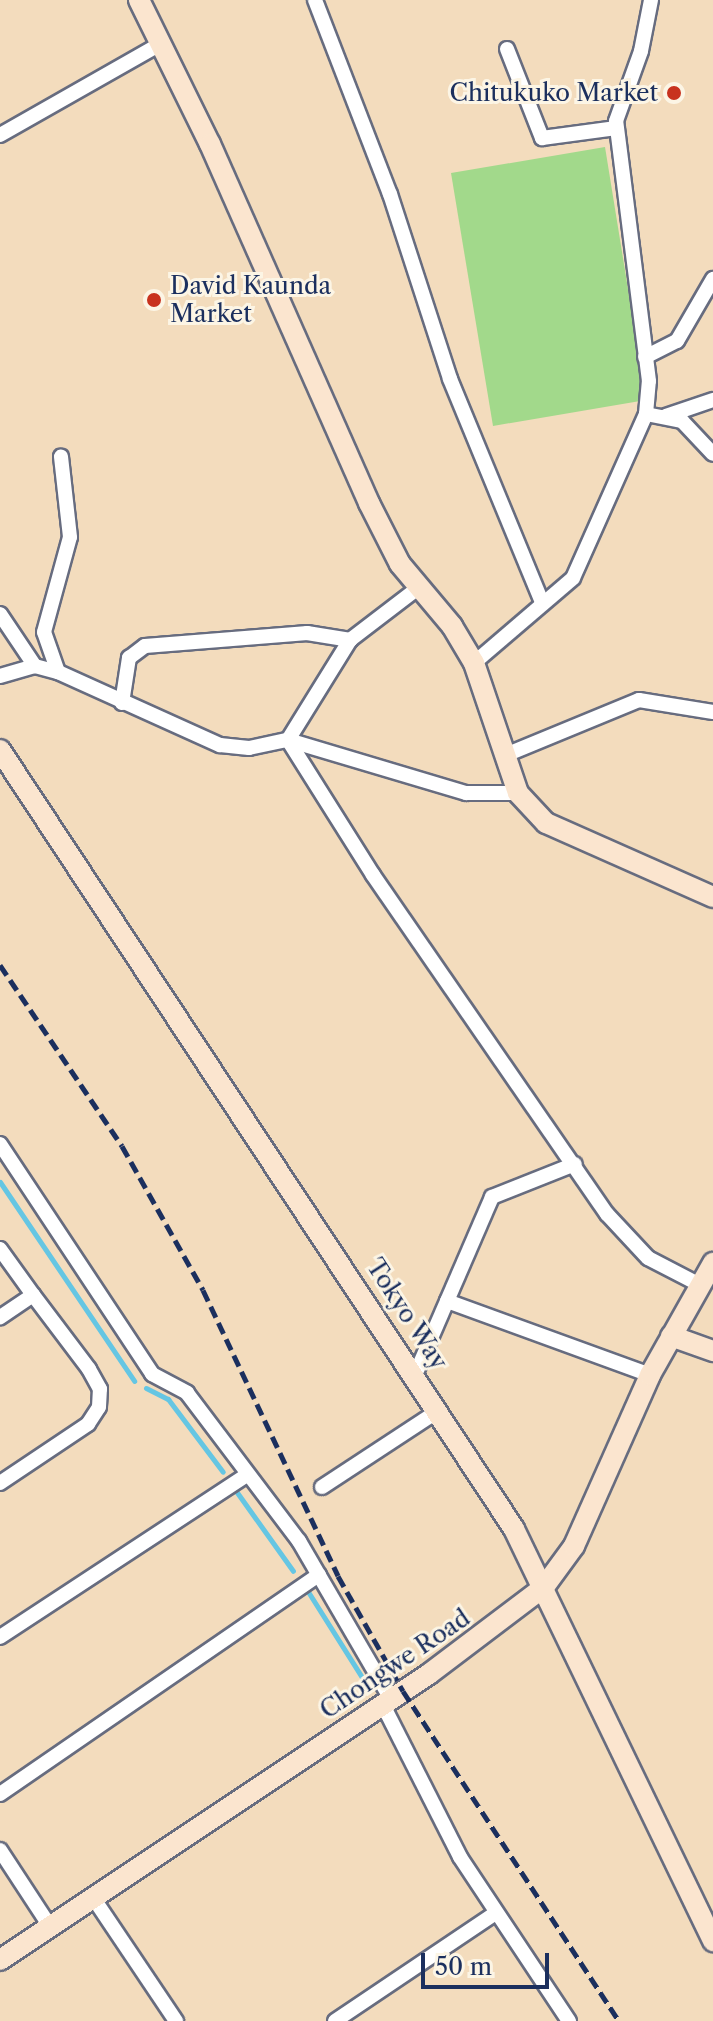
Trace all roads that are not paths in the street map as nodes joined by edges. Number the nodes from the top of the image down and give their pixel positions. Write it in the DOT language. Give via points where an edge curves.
graph roads {
  1 [pos="139,0"];
  2 [pos="315,0"];
  3 [pos="651,0"];
  4 [pos="160,44"];
  5 [pos="507,49"];
  6 [pos="616,128"];
  7 [pos="0,135"];
  8 [pos="713,279"];
  9 [pos="645,357"];
  10 [pos="713,400"];
  11 [pos="646,414"];
  12 [pos="666,416"];
  13 [pos="713,454"];
  14 [pos="61,457"];
  15 [pos="418,588"];
  16 [pos="542,602"];
  17 [pos="0,614"];
  18 [pos="350,640"];
  19 [pos="474,663"];
  20 [pos="35,666"];
  21 [pos="58,672"];
  22 [pos="0,676"];
  23 [pos="122,703"];
  24 [pos="713,712"];
  25 [pos="288,740"];
  26 [pos="0,750"];
  27 [pos="503,756"];
  28 [pos="518,793"];
  29 [pos="713,897"];
  30 [pos="0,1144"];
  31 [pos="575,1164"];
  32 [pos="0,1249"];
  33 [pos="713,1263"];
  34 [pos="700,1285"];
  35 [pos="33,1295"];
  36 [pos="447,1301"];
  37 [pos="0,1317"];
  38 [pos="671,1336"];
  39 [pos="713,1351"];
  40 [pos="415,1375"];
  41 [pos="650,1375"];
  42 [pos="439,1410"];
  43 [pos="247,1475"];
  44 [pos="0,1483"];
  45 [pos="322,1487"];
  46 [pos="319,1575"];
  47 [pos="544,1587"];
  48 [pos="0,1637"];
  49 [pos="387,1702"];
  50 [pos="0,1794"];
  51 [pos="0,1850"];
  52 [pos="92,1896"];
  53 [pos="496,1913"];
  54 [pos="49,1925"];
  55 [pos="713,1941"];
  56 [pos="0,1960"];
  57 [pos="176,2021"];
  58 [pos="335,2021"];
  59 [pos="569,2021"];
  1 -- 4 [label="street"];
  2 -- 16 [label="street" via="390,194 436,341"];
  3 -- 6 [label="street"];
  4 -- 7 [label="street"];
  4 -- 15 [label="street" via="217,158 369,503"];
  5 -- 6 [label="street" via="542,138"];
  6 -- 9 [label="street"];
  8 -- 9 [label="street" via="677,341"];
  9 -- 11 [label="street"];
  10 -- 12 [label="street"];
  11 -- 12 [label="street"];
  11 -- 16 [label="street" via="603,504 582,565"];
  12 -- 13 [label="street" via="693,428"];
  14 -- 21 [label="street" via="70,537 44,632"];
  15 -- 18 [label="street"];
  15 -- 19 [label="street" via="452,626"];
  16 -- 19 [label="street"];
  17 -- 20 [label="street"];
  18 -- 23 [label="street" via="307,633 145,646 129,658"];
  18 -- 25 [label="street"];
  19 -- 27 [label="street"];
  20 -- 21 [label="street"];
  20 -- 22 [label="street"];
  21 -- 23 [label="street"];
  23 -- 25 [label="street" via="220,745 249,748"];
  24 -- 27 [label="street" via="639,700"];
  25 -- 28 [label="street" via="466,793"];
  25 -- 31 [label="street" via="373,875"];
  26 -- 40 [label="street, Tokyo Way"];
  27 -- 28 [label="street"];
  28 -- 29 [label="street" via="546,823"];
  30 -- 43 [label="street" via="152,1374 187,1393"];
  31 -- 34 [label="street" via="607,1214 648,1258"];
  31 -- 36 [label="street" via="492,1197"];
  32 -- 35 [label="street"];
  33 -- 34 [label="street, Chongwe Road"];
  34 -- 38 [label="street, Chongwe Road"];
  35 -- 37 [label="street"];
  35 -- 44 [label="street" via="89,1369 100,1389 99,1407 88,1424"];
  36 -- 40 [label="street"];
  36 -- 41 [label="street"];
  38 -- 39 [label="street"];
  38 -- 41 [label="street, Chongwe Road"];
  40 -- 42 [label="street, Tokyo Way"];
  41 -- 47 [label="street, Chongwe Road" via="574,1546"];
  42 -- 45 [label="street"];
  42 -- 47 [label="street, Tokyo Way"];
  43 -- 46 [label="street"];
  43 -- 48 [label="street"];
  46 -- 49 [label="street"];
  46 -- 50 [label="street"];
  47 -- 49 [label="street, Chongwe Road"];
  47 -- 55 [label="street, Tokyo Way"];
  49 -- 52 [label="street, Chongwe Road"];
  49 -- 53 [label="street" via="460,1857"];
  51 -- 54 [label="street"];
  52 -- 54 [label="street, Chongwe Road"];
  52 -- 57 [label="street"];
  53 -- 58 [label="street"];
  53 -- 59 [label="street"];
  54 -- 56 [label="street, Chongwe Road"];
}
